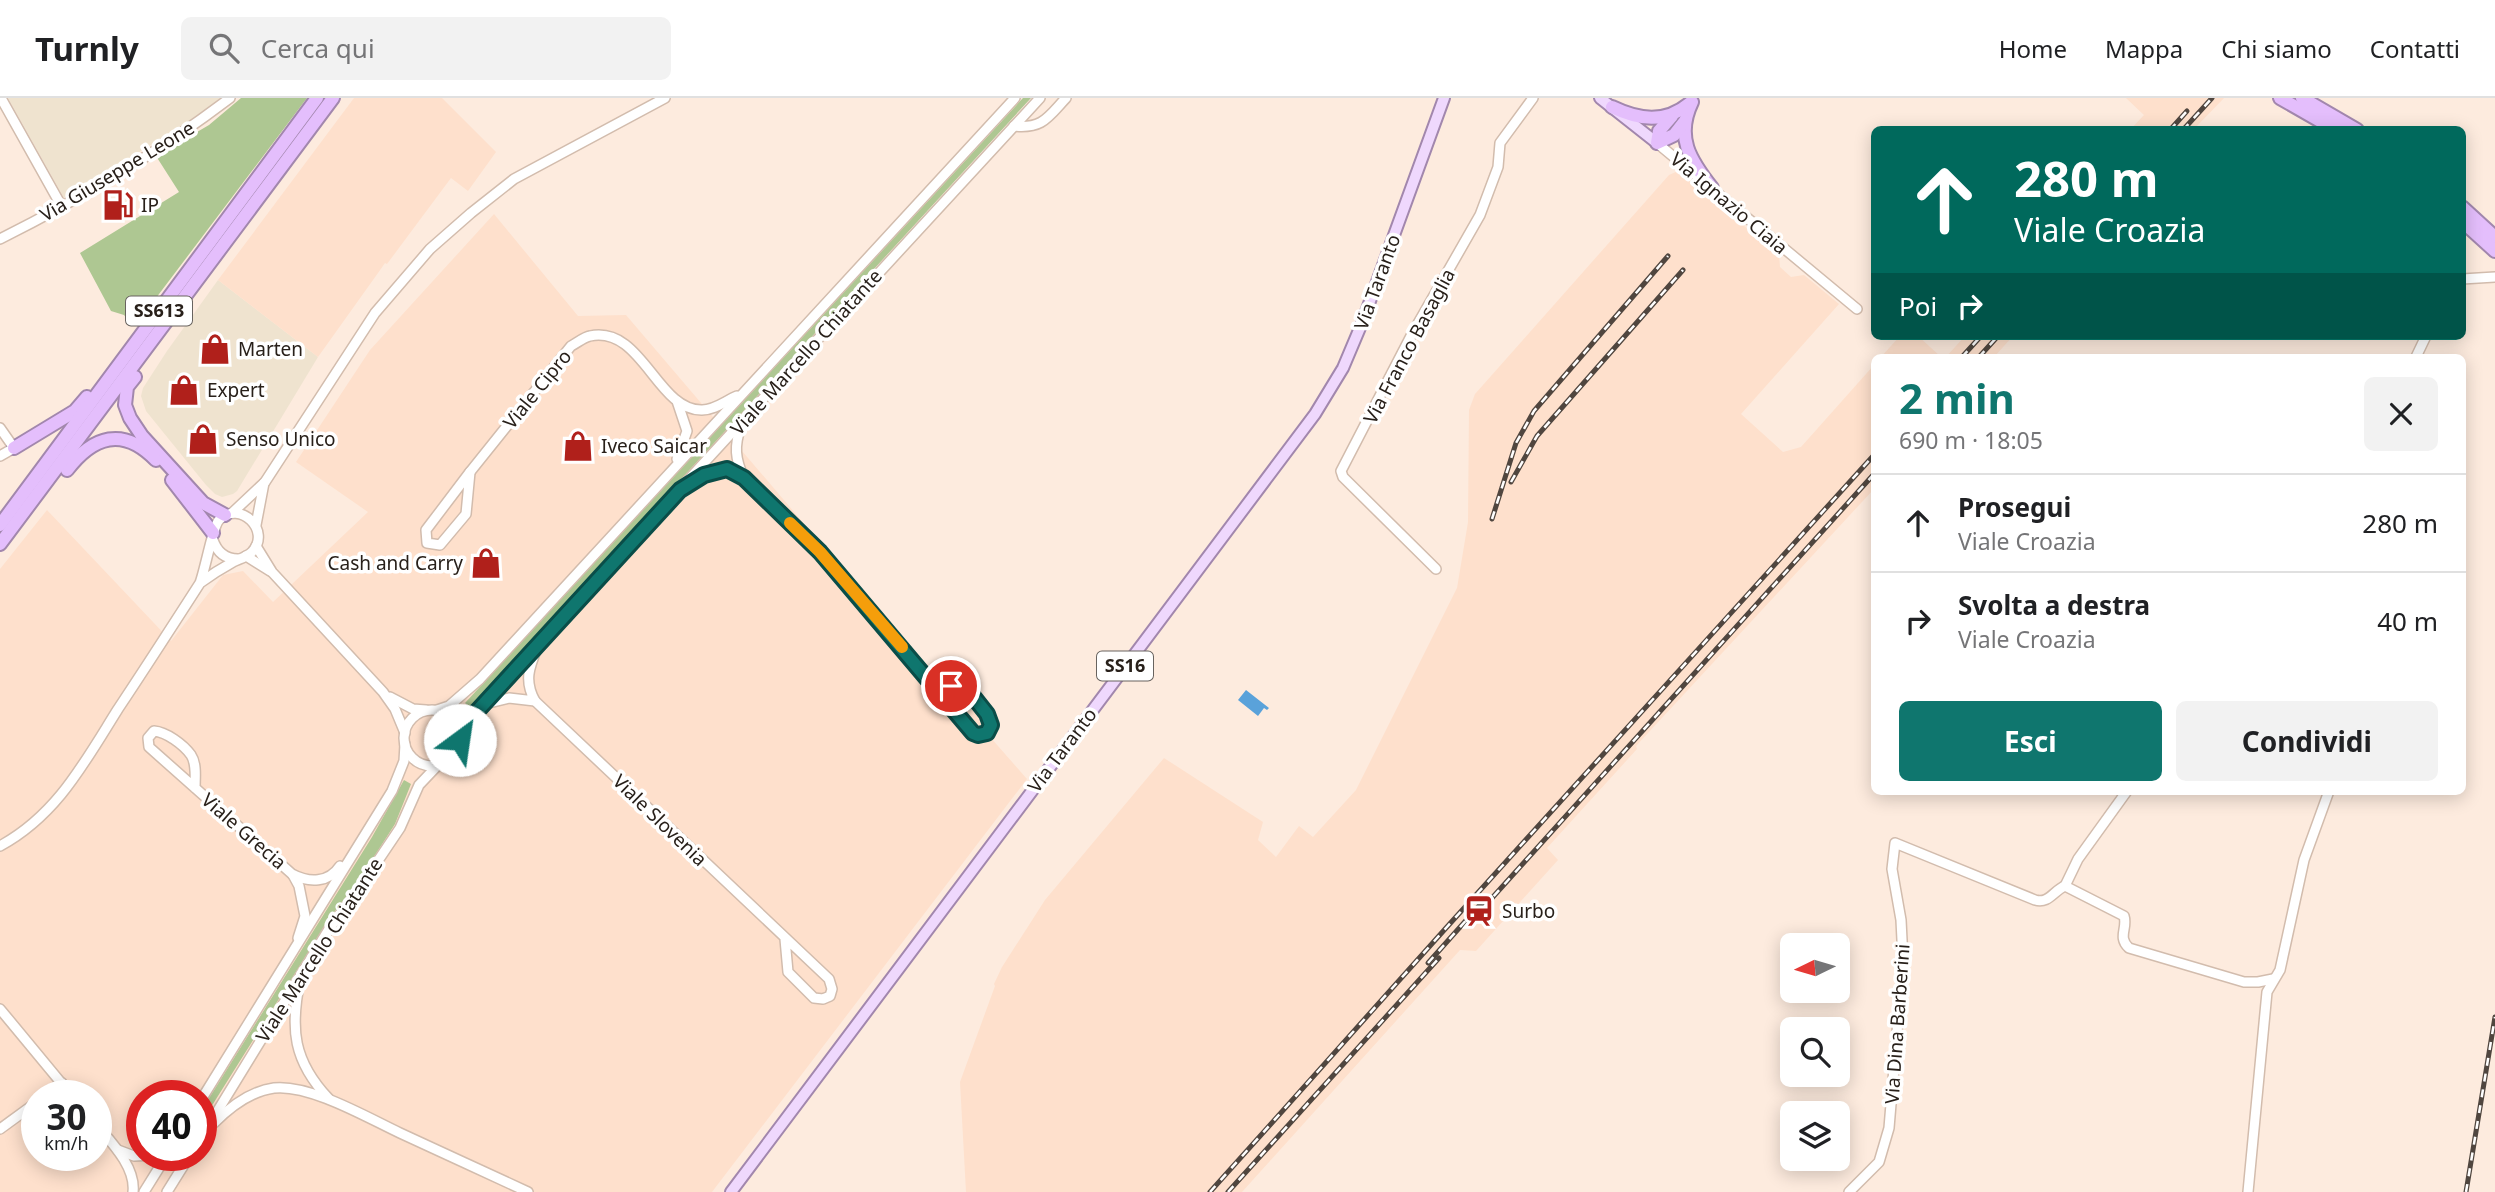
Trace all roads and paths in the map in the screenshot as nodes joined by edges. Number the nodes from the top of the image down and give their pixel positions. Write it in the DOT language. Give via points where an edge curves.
graph roads {
  1 [pos="1,98"];
  2 [pos="230,98"];
  3 [pos="317,98"];
  4 [pos="333,98"];
  5 [pos="665,98"];
  6 [pos="1015,98"];
  7 [pos="1040,98"];
  8 [pos="1066,98"];
  9 [pos="1444,98"];
  10 [pos="1533,98"];
  11 [pos="1600,98"];
  12 [pos="2280,98"];
  13 [pos="2302,98"];
  14 [pos="1693,100"];
  15 [pos="1612,107"];
  16 [pos="1680,117"];
  17 [pos="1014,126"];
  18 [pos="2329,126"];
  19 [pos="2350,126"];
  20 [pos="1657,143"];
  21 [pos="1712,188"];
  22 [pos="62,207"];
  23 [pos="2466,211"];
  24 [pos="2466,225"];
  25 [pos="2495,237"];
  26 [pos="0,239"];
  27 [pos="2495,251"];
  28 [pos="2495,277"];
  29 [pos="2466,279"];
  30 [pos="199,280"];
  31 [pos="1857,309"];
  32 [pos="155,317"];
  33 [pos="742,393"];
  34 [pos="677,401"];
  35 [pos="743,421"];
  36 [pos="0,428"];
  37 [pos="14,448"];
  38 [pos="0,456"];
  39 [pos="672,469"];
  40 [pos="470,472"];
  41 [pos="744,478"];
  42 [pos="265,482"];
  43 [pos="680,490"];
  44 [pos="228,514"];
  45 [pos="256,525"];
  46 [pos="6,527"];
  47 [pos="213,536"];
  48 [pos="0,544"];
  49 [pos="256,546"];
  50 [pos="243,558"];
  51 [pos="1436,569"];
  52 [pos="272,572"];
  53 [pos="200,583"];
  54 [pos="539,642"];
  55 [pos="932,683"];
  56 [pos="383,692"];
  57 [pos="535,701"];
  58 [pos="483,705"];
  59 [pos="426,710"];
  60 [pos="437,710"];
  61 [pos="459,732"];
  62 [pos="405,733"];
  63 [pos="405,744"];
  64 [pos="438,765"];
  65 [pos="195,788"];
  66 [pos="2124,795"];
  67 [pos="2327,795"];
  68 [pos="367,833"];
  69 [pos="0,846"];
  70 [pos="292,874"];
  71 [pos="2065,886"];
  72 [pos="785,939"];
  73 [pos="296,948"];
  74 [pos="301,974"];
  75 [pos="2273,979"];
  76 [pos="0,1009"];
  77 [pos="59,1080"];
  78 [pos="214,1080"];
  79 [pos="330,1100"];
  80 [pos="217,1111"];
  81 [pos="21,1113"];
  82 [pos="217,1121"];
  83 [pos="0,1129"];
  84 [pos="112,1143"];
  85 [pos="118,1150"];
  86 [pos="126,1153"];
  87 [pos="157,1171"];
  88 [pos="180,1171"];
  89 [pos="133,1192"];
  90 [pos="144,1192"];
  91 [pos="167,1192"];
  92 [pos="528,1192"];
  93 [pos="731,1192"];
  94 [pos="1849,1192"];
  95 [pos="2248,1192"];
  1 -- 22 [label="street"];
  2 -- 22 [label="street, Via Giuseppe Leone"];
  3 -- 32 [label="highway, SS613"];
  4 -- 30 [label="highway, SS613"];
  5 -- 42 [label="street" via="514,179 430,248 375,313"];
  6 -- 33 [label="street, Viale Marcello Chiatante"];
  7 -- 17 [label="street, Viale Marcello Chiatante"];
  8 -- 17 [label="street" via="1042,124"];
  9 -- 93 [label="main road, Via Taranto / SS16" via="1363,323 1315,414"];
  10 -- 51 [label="street, Via Franco Basaglia" via="1500,143 1498,167 1480,215 1341,471"];
  11 -- 15 [label="main road, Via Ignazio Ciaia"];
  12 -- 18 [label="highway"];
  13 -- 19 [label="highway"];
  14 -- 16 [label="highway"];
  15 -- 16 [label="highway" via="1641,118"];
  15 -- 20 [label="main road, Via Ignazio Ciaia"];
  16 -- 20 [label="highway" via="1674,135"];
  16 -- 21 [label="highway" via="1690,157"];
  17 -- 35 [label="street, Viale Marcello Chiatante"];
  20 -- 21 [label="street, Via Ignazio Ciaia"];
  21 -- 31 [label="street, Via Ignazio Ciaia"];
  22 -- 26 [label="street, Via Giuseppe Leone"];
  23 -- 25 [label="highway"];
  24 -- 27 [label="highway"];
  28 -- 29 [label="street"];
  30 -- 44 [label="highway" via="187,306 127,387 125,405 142,436 203,503"];
  30 -- 46 [label="highway, SS613"];
  32 -- 37 [label="highway" via="142,326 75,411"];
  32 -- 46 [label="highway, SS613"];
  33 -- 34 [label="street" via="702,410"];
  33 -- 39 [label="street, Viale Marcello Chiatante"];
  34 -- 39 [label="street, Viale Cipro" via="687,431"];
  34 -- 40 [label="street, Viale Cipro" via="628,346 613,337 590,336 571,346"];
  35 -- 41 [label="street" via="736,462"];
  35 -- 43 [label="street, Viale Marcello Chiatante"];
  36 -- 37 [label="street"];
  37 -- 38 [label="street"];
  39 -- 60 [label="street, Viale Marcello Chiatante" via="480,679 449,706"];
  40 -- 40 [label="street, Viale Cipro" via="426,530 427,542 440,545 466,514"];
  41 -- 43 [label="street" via="727,469 713,471"];
  41 -- 55 [label="street" via="820,552"];
  42 -- 44 [label="street"];
  42 -- 45 [label="street"];
  43 -- 54 [label="street, Viale Marcello Chiatante"];
  44 -- 45 [label="street" via="246,515"];
  44 -- 47 [label="street" via="219,520"];
  45 -- 49 [label="street"];
  46 -- 47 [label="highway" via="35,511 80,453 96,442 113,440 134,442 154,457"];
  46 -- 48 [label="highway, SS613"];
  47 -- 50 [label="street" via="219,552 232,559"];
  47 -- 53 [label="street"];
  49 -- 50 [label="street"];
  49 -- 52 [label="street"];
  50 -- 52 [label="street"];
  50 -- 53 [label="street"];
  52 -- 56 [label="street"];
  53 -- 69 [label="street" via="69,785 38,821"];
  54 -- 57 [label="street" via="527,678"];
  54 -- 58 [label="street, Viale Marcello Chiatante"];
  55 -- 55 [label="street" via="973,733 987,733 991,725 987,714 968,690"];
  56 -- 59 [label="street" via="413,709"];
  56 -- 62 [label="street"];
  57 -- 58 [label="street" via="509,698"];
  57 -- 72 [label="street, Viale Slovenia"];
  58 -- 61 [label="street, Viale Marcello Chiatante"];
  59 -- 60 [label="street"];
  59 -- 62 [label="street" via="412,718"];
  60 -- 61 [label="street" via="452,717"];
  61 -- 64 [label="street, Viale Marcello Chiatante" via="458,749"];
  62 -- 63 [label="street, Viale Marcello Chiatante"];
  63 -- 64 [label="street" via="421,763"];
  63 -- 68 [label="street, Viale Marcello Chiatante" via="400,774"];
  64 -- 74 [label="street, Viale Marcello Chiatante" via="419,785 400,828"];
  65 -- 65 [label="street, Viale Grecia" via="191,756 164,732 154,731 148,738 149,747"];
  65 -- 70 [label="street, Viale Grecia"];
  66 -- 71 [label="street" via="2078,859"];
  67 -- 75 [label="street" via="2309,841 2280,970"];
  68 -- 70 [label="street, Viale Grecia" via="336,873 325,879 303,880"];
  68 -- 73 [label="street, Viale Marcello Chiatante"];
  70 -- 73 [label="street, Viale Grecia" via="305,916"];
  71 -- 75 [label="street" via="2124,916 2122,936 2129,948 2244,982"];
  71 -- 94 [label="street, Via Dina Barberini" via="2048,900 2035,900 1895,843 1892,869 1903,960 1889,1128 1879,1162"];
  72 -- 72 [label="street, Viale Slovenia" via="788,972 814,998 830,996 829,979"];
  73 -- 78 [label="street, Viale Marcello Chiatante"];
  74 -- 79 [label="street" via="294,1016 298,1051"];
  74 -- 80 [label="street, Viale Marcello Chiatante"];
  75 -- 95 [label="street" via="2267,992"];
  76 -- 77 [label="street"];
  79 -- 82 [label="street" via="273,1088 231,1107"];
  79 -- 92 [label="street"];
  81 -- 83 [label="street"];
  84 -- 85 [label="street"];
  85 -- 86 [label="street"];
  85 -- 89 [label="street"];
  87 -- 90 [label="street"];
  88 -- 91 [label="street"];
}
